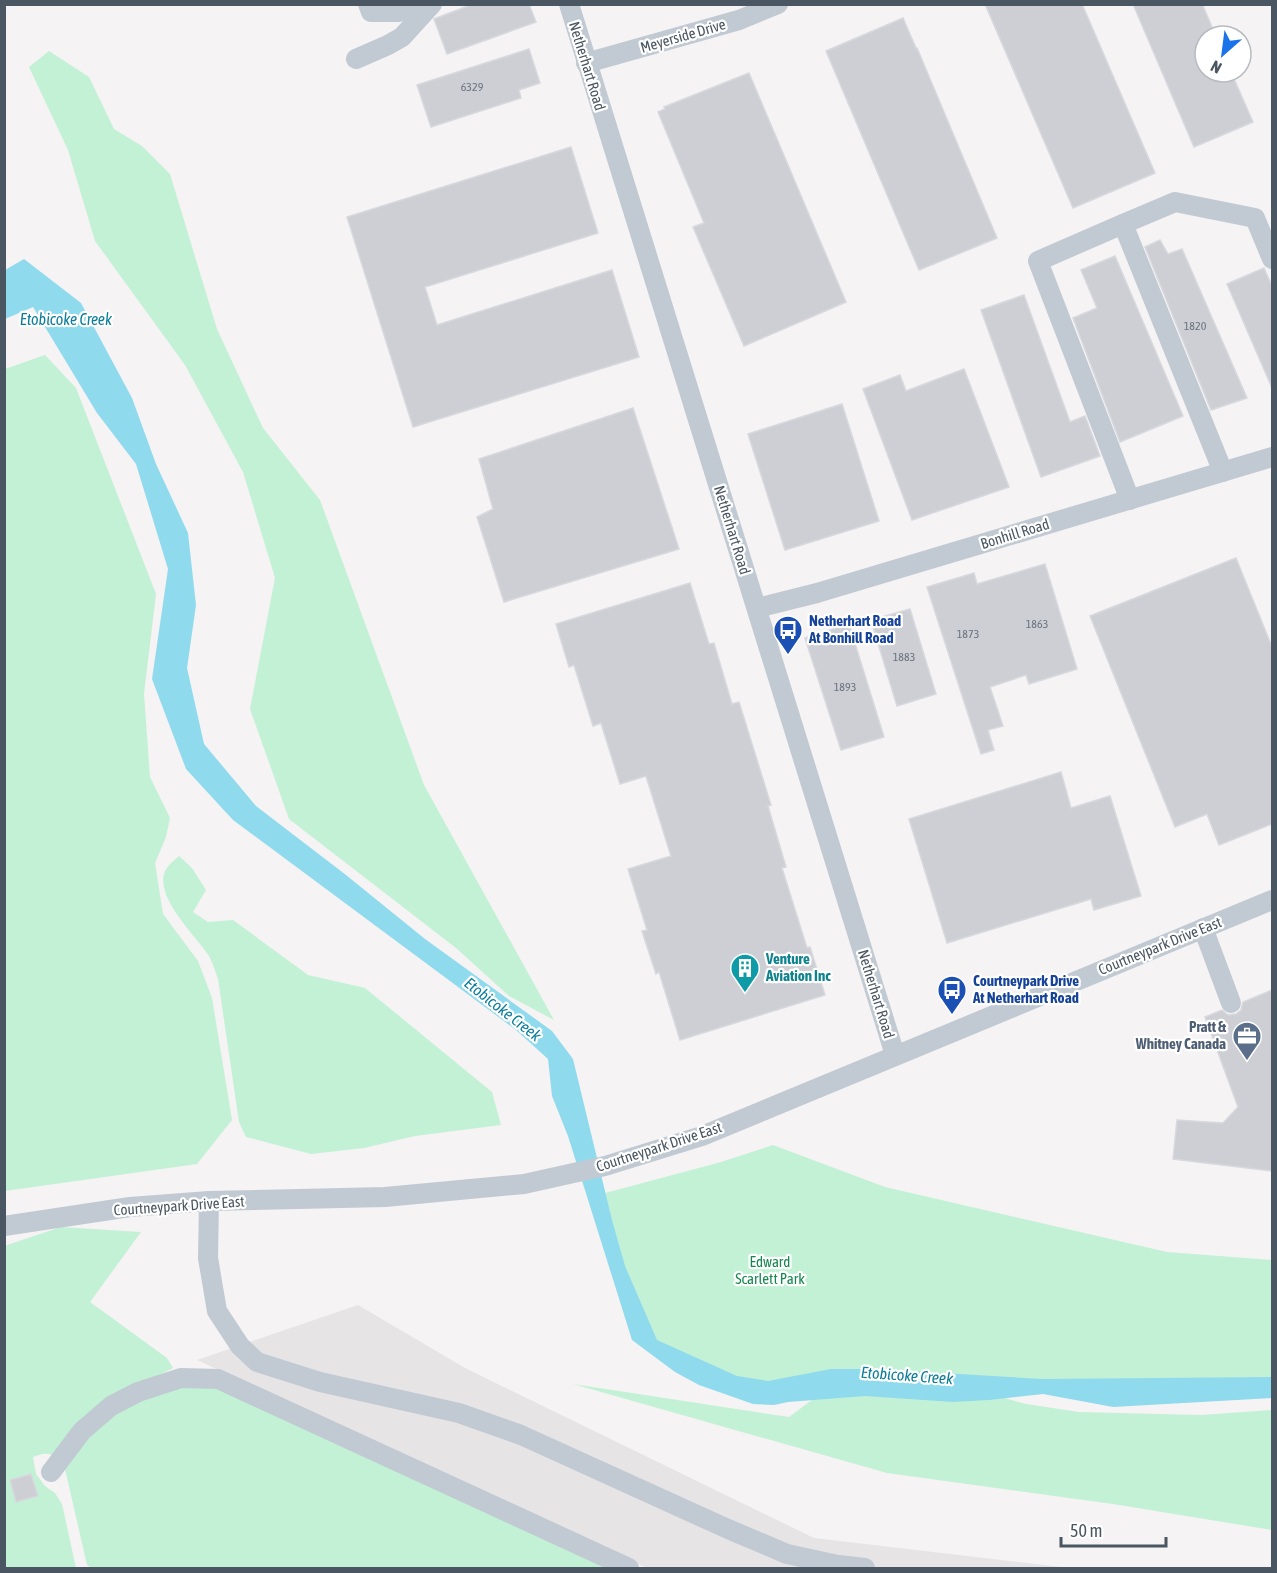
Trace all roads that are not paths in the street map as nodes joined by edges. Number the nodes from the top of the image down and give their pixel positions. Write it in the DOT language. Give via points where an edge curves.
graph roads {
  1 [pos="368,4"];
  2 [pos="569,4"];
  3 [pos="778,4"];
  4 [pos="431,5"];
  5 [pos="356,59"];
  6 [pos="586,63"];
  7 [pos="1123,224"];
  8 [pos="1272,259"];
  9 [pos="1272,457"];
  10 [pos="1223,472"];
  11 [pos="1130,500"];
  12 [pos="757,608"];
  13 [pos="1272,900"];
  14 [pos="1203,928"];
  15 [pos="1231,1003"];
  16 [pos="895,1055"];
  17 [pos="209,1201"];
  18 [pos="4,1226"];
  19 [pos="51,1472"];
  20 [pos="629,1569"];
  21 [pos="865,1569"];
  1 -- 4 [label="street" via="370,12 399,12"];
  2 -- 6 [label="street, Netherhart Road"];
  3 -- 6 [label="street, Meyerside Drive" via="739,20"];
  4 -- 5 [label="street" via="402,37"];
  6 -- 12 [label="street, Netherhart Road"];
  7 -- 8 [label="street" via="1175,202 1255,218"];
  7 -- 10 [label="street"];
  7 -- 11 [label="street" via="1038,261"];
  9 -- 10 [label="street, Bonhill Road"];
  10 -- 11 [label="street, Bonhill Road"];
  11 -- 12 [label="street, Bonhill Road" via="817,594"];
  12 -- 16 [label="street, Netherhart Road"];
  13 -- 14 [label="street, Courtneypark Drive East"];
  14 -- 15 [label="street"];
  14 -- 16 [label="street, Courtneypark Drive East"];
  16 -- 17 [label="street, Courtneypark Drive East" via="702,1136 605,1166 524,1184 385,1197"];
  17 -- 18 [label="street, Courtneypark Drive East"];
  17 -- 21 [label="street" via="208,1258 217,1311 240,1346 257,1362 320,1382 459,1413 521,1435 787,1554"];
  19 -- 20 [label="street" via="82,1431 111,1406 181,1378 218,1379"];
}
